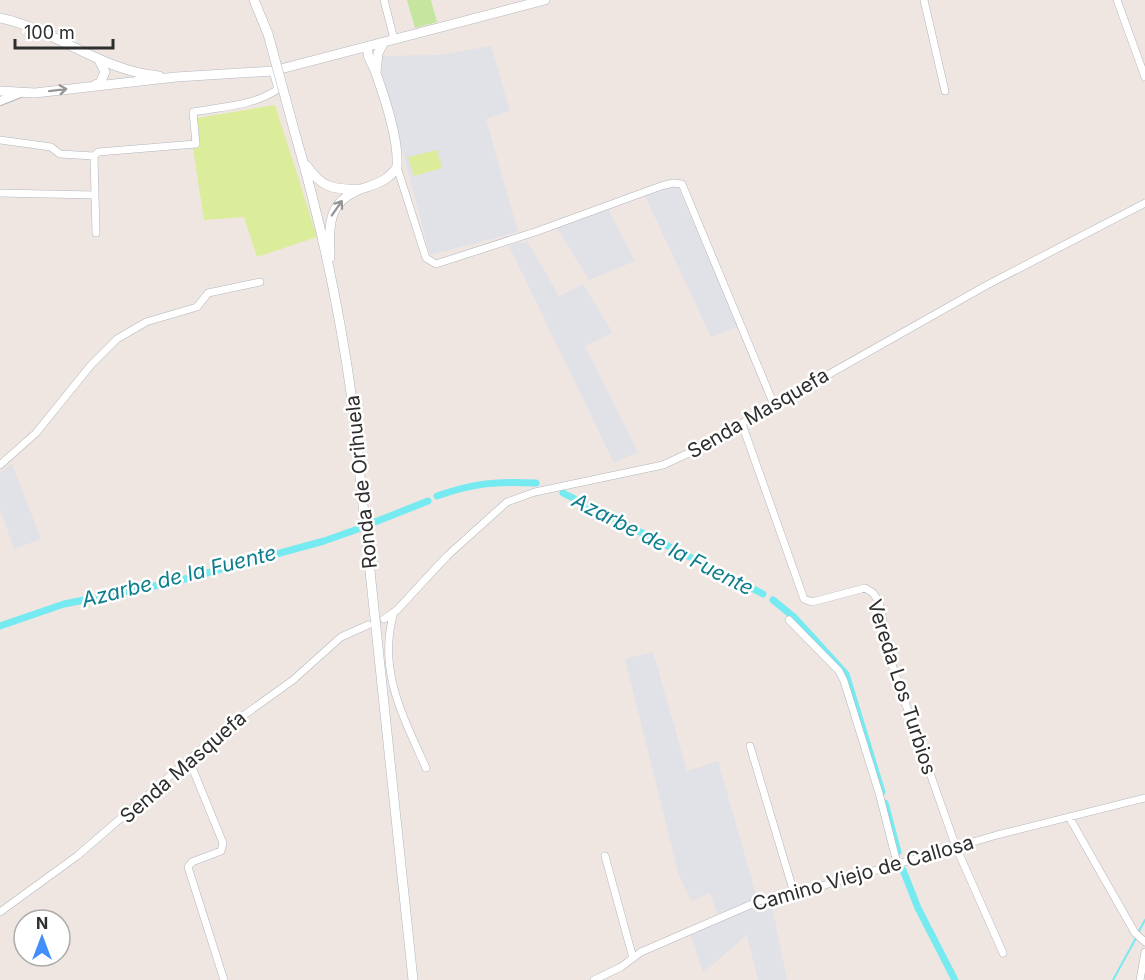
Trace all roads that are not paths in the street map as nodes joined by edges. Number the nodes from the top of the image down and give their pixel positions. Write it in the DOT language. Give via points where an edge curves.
graph roads {
  1 [pos="254,0"];
  2 [pos="259,0"];
  3 [pos="384,0"];
  4 [pos="545,0"];
  5 [pos="924,0"];
  6 [pos="1117,0"];
  7 [pos="0,18"];
  8 [pos="268,34"];
  9 [pos="394,39"];
  10 [pos="384,42"];
  11 [pos="368,46"];
  12 [pos="344,54"];
  13 [pos="99,60"];
  14 [pos="273,71"];
  15 [pos="376,72"];
  16 [pos="176,77"];
  17 [pos="1145,77"];
  18 [pos="95,85"];
  19 [pos="0,91"];
  20 [pos="945,91"];
  21 [pos="20,93"];
  22 [pos="0,101"];
  23 [pos="0,140"];
  24 [pos="94,156"];
  25 [pos="302,159"];
  26 [pos="397,166"];
  27 [pos="387,179"];
  28 [pos="363,188"];
  29 [pos="0,193"];
  30 [pos="405,193"];
  31 [pos="95,195"];
  32 [pos="1145,204"];
  33 [pos="96,233"];
  34 [pos="331,281"];
  35 [pos="260,282"];
  36 [pos="774,405"];
  37 [pos="742,424"];
  38 [pos="0,465"];
  39 [pos="394,612"];
  40 [pos="384,619"];
  41 [pos="789,620"];
  42 [pos="368,625"];
  43 [pos="750,746"];
  44 [pos="189,760"];
  45 [pos="426,768"];
  46 [pos="1145,798"];
  47 [pos="1069,817"];
  48 [pos="956,847"];
  49 [pos="605,856"];
  50 [pos="897,863"];
  51 [pos="794,893"];
  52 [pos="0,912"];
  53 [pos="1141,937"];
  54 [pos="1003,952"];
  55 [pos="1145,952"];
  56 [pos="633,957"];
  57 [pos="412,978"];
  58 [pos="224,980"];
  59 [pos="594,980"];
  60 [pos="1140,980"];
  1 -- 8 [label="main road"];
  2 -- 8 [label="main road, Ronda de Orihuela"];
  3 -- 9 [label="street"];
  4 -- 9 [label="main road"];
  5 -- 20 [label="street"];
  6 -- 17 [label="street"];
  7 -- 13 [label="main road" via="30,27"];
  8 -- 25 [label="main road, Ronda de Orihuela, bridge"];
  9 -- 10 [label="main road"];
  10 -- 11 [label="main road"];
  10 -- 15 [label="main road" via="378,52"];
  11 -- 12 [label="main road"];
  11 -- 15 [label="main road" via="375,57"];
  12 -- 14 [label="main road"];
  12 -- 15 [label="main road" via="364,57"];
  13 -- 16 [label="main road" via="152,75"];
  13 -- 18 [label="main road" via="105,72"];
  14 -- 16 [label="main road"];
  14 -- 24 [label="street" via="278,89 269,95 193,112 196,144 99,152"];
  15 -- 26 [label="main road" via="396,146"];
  16 -- 18 [label="main road"];
  21 -- 18 [label="main road, one-way"];
  19 -- 21 [label="main road"];
  21 -- 22 [label="street"];
  23 -- 24 [label="street" via="51,147 60,154"];
  24 -- 31 [label="street"];
  25 -- 28 [label="main road" via="315,178 330,189"];
  25 -- 34 [label="main road, Ronda de Orihuela"];
  26 -- 27 [label="main road"];
  26 -- 30 [label="street"];
  27 -- 28 [label="main road"];
  27 -- 30 [label="street"];
  34 -- 28 [label="main road, one-way" via="331,216 347,196"];
  29 -- 31 [label="street"];
  30 -- 36 [label="street" via="426,258 436,264 661,186 682,184"];
  31 -- 33 [label="street"];
  32 -- 36 [label="street, Senda Masquefa" via="987,285"];
  34 -- 57 [label="main road, Ronda de Orihuela" via="347,363 364,500"];
  35 -- 38 [label="street" via="208,292 197,307 165,315 122,335 91,365 36,433"];
  36 -- 37 [label="street, Senda Masquefa"];
  37 -- 39 [label="street, Senda Masquefa" via="663,465 535,492 507,502 447,556"];
  37 -- 48 [label="street, Vereda Los Turbios" via="804,599 812,602 865,588 879,602 893,668"];
  39 -- 40 [label="street, Senda Masquefa"];
  39 -- 45 [label="street" via="388,631 394,696"];
  41 -- 50 [label="street" via="844,681"];
  42 -- 44 [label="street, Senda Masquefa" via="341,637 293,680 243,714"];
  43 -- 51 [label="street"];
  44 -- 52 [label="street, Senda Masquefa" via="77,856"];
  44 -- 58 [label="street" via="224,847 188,867"];
  46 -- 47 [label="street, Camino Viejo de Callosa"];
  47 -- 48 [label="street, Camino Viejo de Callosa"];
  47 -- 53 [label="street"];
  48 -- 50 [label="street, Camino Viejo de Callosa"];
  48 -- 54 [label="street, Vereda Los Turbios"];
  49 -- 56 [label="street"];
  50 -- 51 [label="street, Camino Viejo de Callosa"];
  51 -- 56 [label="street, Camino Viejo de Callosa" via="752,903"];
  55 -- 60 [label="street"];
  56 -- 59 [label="street, Camino Viejo de Callosa"];
}
